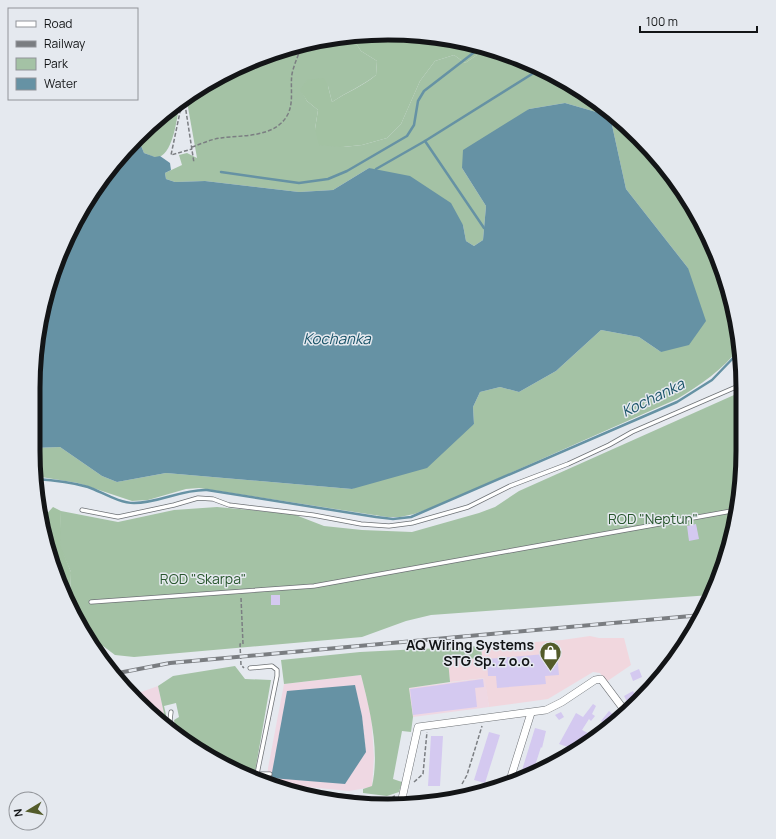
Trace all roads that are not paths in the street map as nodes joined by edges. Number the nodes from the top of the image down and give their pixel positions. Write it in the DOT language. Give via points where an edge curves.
graph roads {
  1 [pos="736,387"];
  2 [pos="82,510"];
  3 [pos="730,511"];
  4 [pos="92,602"];
  5 [pos="250,668"];
  6 [pos="623,708"];
  7 [pos="171,712"];
  8 [pos="531,713"];
  9 [pos="170,722"];
  10 [pos="257,774"];
  11 [pos="270,774"];
  12 [pos="511,777"];
  13 [pos="402,798"];
  1 -- 2 [label="lane" via="632,432 568,464 510,486 468,507 412,523 389,526 360,524 198,498 174,506 118,517"];
  3 -- 4 [label="lane" via="334,582"];
  5 -- 10 [label="lane" via="272,666 277,670 278,676"];
  6 -- 8 [label="street" via="601,679 594,680 546,710"];
  7 -- 9 [label="lane"];
  8 -- 12 [label="street"];
  8 -- 13 [label="street" via="418,727"];
  10 -- 11 [label="lane"];
}
